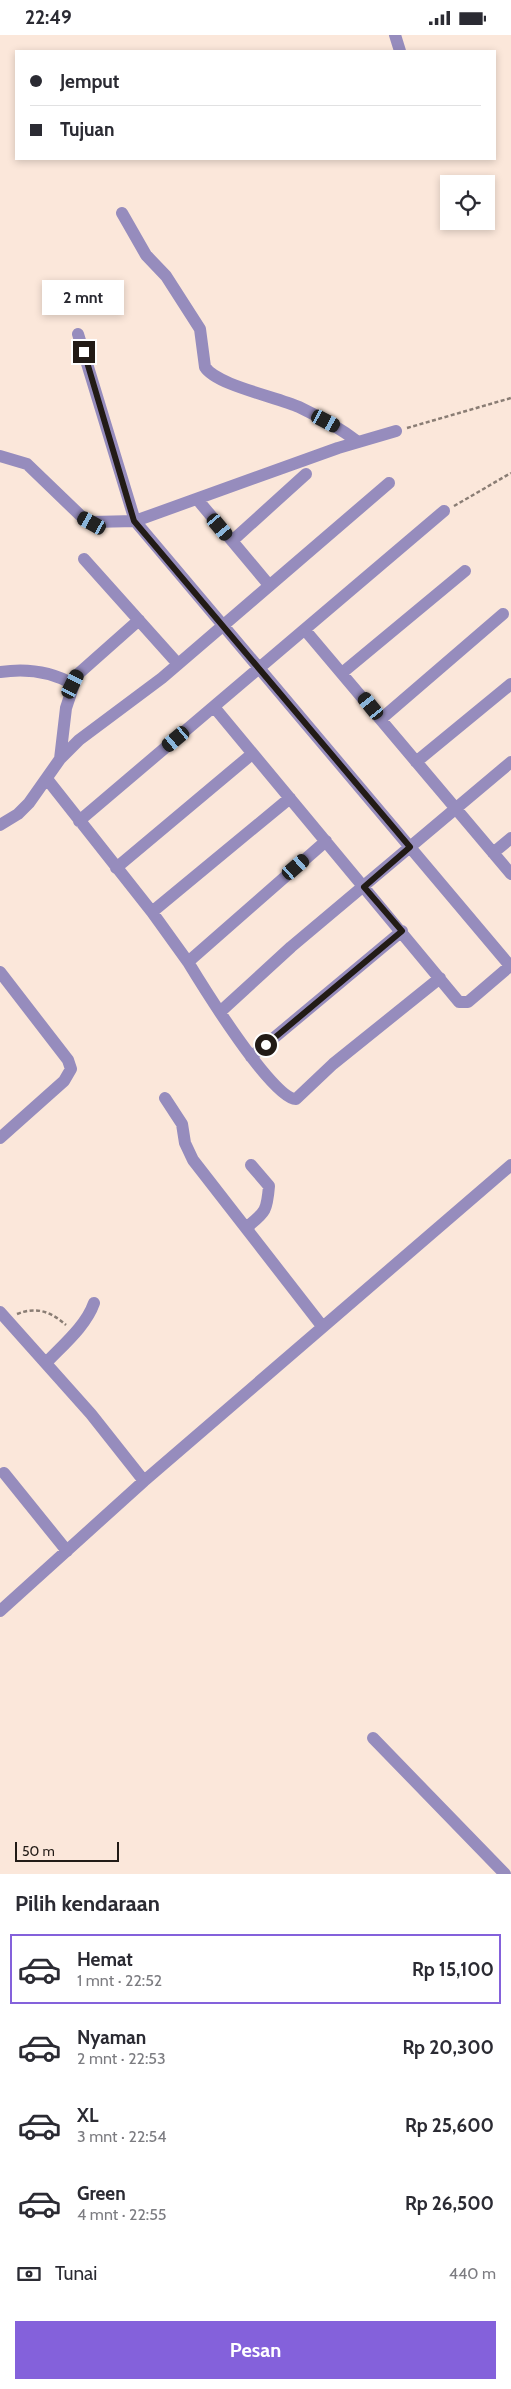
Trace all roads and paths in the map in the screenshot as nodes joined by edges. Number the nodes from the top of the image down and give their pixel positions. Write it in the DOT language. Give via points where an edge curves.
graph roads {
  1 [pos="395,35"];
  2 [pos="400,50"];
  3 [pos="122,213"];
  4 [pos="78,334"];
  5 [pos="511,398"];
  6 [pos="396,431"];
  7 [pos="358,442"];
  8 [pos="0,457"];
  9 [pos="511,473"];
  10 [pos="306,474"];
  11 [pos="389,483"];
  12 [pos="197,499"];
  13 [pos="444,511"];
  14 [pos="134,521"];
  15 [pos="232,541"];
  16 [pos="84,559"];
  17 [pos="465,571"];
  18 [pos="269,585"];
  19 [pos="503,614"];
  20 [pos="139,620"];
  21 [pos="223,624"];
  22 [pos="305,630"];
  23 [pos="178,663"];
  24 [pos="260,667"];
  25 [pos="0,672"];
  26 [pos="342,673"];
  27 [pos="73,684"];
  28 [pos="511,684"];
  29 [pos="214,707"];
  30 [pos="381,719"];
  31 [pos="252,754"];
  32 [pos="60,759"];
  33 [pos="416,762"];
  34 [pos="511,762"];
  35 [pos="47,779"];
  36 [pos="290,798"];
  37 [pos="456,809"];
  38 [pos="79,821"];
  39 [pos="0,825"];
  40 [pos="511,838"];
  41 [pos="326,841"];
  42 [pos="410,847"];
  43 [pos="493,853"];
  44 [pos="116,868"];
  45 [pos="511,874"];
  46 [pos="364,887"];
  47 [pos="152,912"];
  48 [pos="402,931"];
  49 [pos="188,962"];
  50 [pos="511,967"];
  51 [pos="0,972"];
  52 [pos="440,978"];
  53 [pos="220,1012"];
  54 [pos="251,1057"];
  55 [pos="165,1098"];
  56 [pos="0,1138"];
  57 [pos="251,1165"];
  58 [pos="511,1165"];
  59 [pos="247,1227"];
  60 [pos="94,1303"];
  61 [pos="4,1317"];
  62 [pos="322,1326"];
  63 [pos="74,1333"];
  64 [pos="46,1363"];
  65 [pos="4,1473"];
  66 [pos="144,1481"];
  67 [pos="67,1551"];
  68 [pos="0,1611"];
  69 [pos="373,1738"];
  70 [pos="505,1874"];
  1 -- 2 [label="street"];
  3 -- 7 [label="street" via="146,255 166,276 200,329 208,372 221,380 297,407"];
  4 -- 14 [label="street"];
  5 -- 6 [label="path"];
  6 -- 7 [label="street"];
  7 -- 12 [label="street"];
  8 -- 14 [label="street" via="27,464 92,523"];
  9 -- 13 [label="path"];
  10 -- 15 [label="street"];
  11 -- 18 [label="street"];
  12 -- 14 [label="street"];
  12 -- 15 [label="street"];
  13 -- 22 [label="street"];
  14 -- 21 [label="street"];
  15 -- 18 [label="street"];
  16 -- 20 [label="street"];
  17 -- 26 [label="street"];
  18 -- 21 [label="street"];
  19 -- 30 [label="street"];
  20 -- 23 [label="street"];
  20 -- 27 [label="street" via="82,669"];
  21 -- 23 [label="street"];
  21 -- 24 [label="street"];
  22 -- 24 [label="street"];
  22 -- 26 [label="street"];
  23 -- 32 [label="street" via="79,740"];
  24 -- 29 [label="street"];
  24 -- 42 [label="street"];
  25 -- 27 [label="street" via="47,673"];
  26 -- 30 [label="street"];
  27 -- 32 [label="street" via="66,708"];
  28 -- 33 [label="street"];
  29 -- 31 [label="street"];
  29 -- 38 [label="street"];
  30 -- 33 [label="street"];
  31 -- 36 [label="street"];
  31 -- 44 [label="street"];
  32 -- 35 [label="street"];
  33 -- 37 [label="street"];
  34 -- 37 [label="street"];
  35 -- 38 [label="street"];
  35 -- 39 [label="street" via="18,815"];
  36 -- 41 [label="street"];
  36 -- 47 [label="street"];
  37 -- 42 [label="street"];
  37 -- 43 [label="street"];
  38 -- 44 [label="street"];
  40 -- 43 [label="street"];
  41 -- 46 [label="street"];
  41 -- 49 [label="street"];
  42 -- 46 [label="street"];
  42 -- 50 [label="street"];
  43 -- 45 [label="street"];
  44 -- 47 [label="street"];
  46 -- 48 [label="street"];
  46 -- 53 [label="street" via="291,947"];
  47 -- 49 [label="street"];
  48 -- 52 [label="street"];
  48 -- 54 [label="street"];
  49 -- 53 [label="street"];
  50 -- 52 [label="street" via="463,1004 454,998"];
  51 -- 56 [label="street" via="68,1059 71,1069 64,1081"];
  52 -- 54 [label="street" via="296,1099 286,1097"];
  53 -- 54 [label="street"];
  55 -- 59 [label="street" via="182,1124 185,1143 194,1160"];
  57 -- 59 [label="street" via="269,1186 263,1214"];
  58 -- 62 [label="street"];
  59 -- 62 [label="street"];
  60 -- 63 [label="street" via="92,1311"];
  61 -- 63 [label="path" via="40,1310 53,1313"];
  61 -- 64 [label="street"];
  62 -- 66 [label="street"];
  63 -- 64 [label="street"];
  64 -- 66 [label="street"];
  65 -- 67 [label="street"];
  66 -- 67 [label="street"];
  67 -- 68 [label="street"];
  69 -- 70 [label="street"];
}
